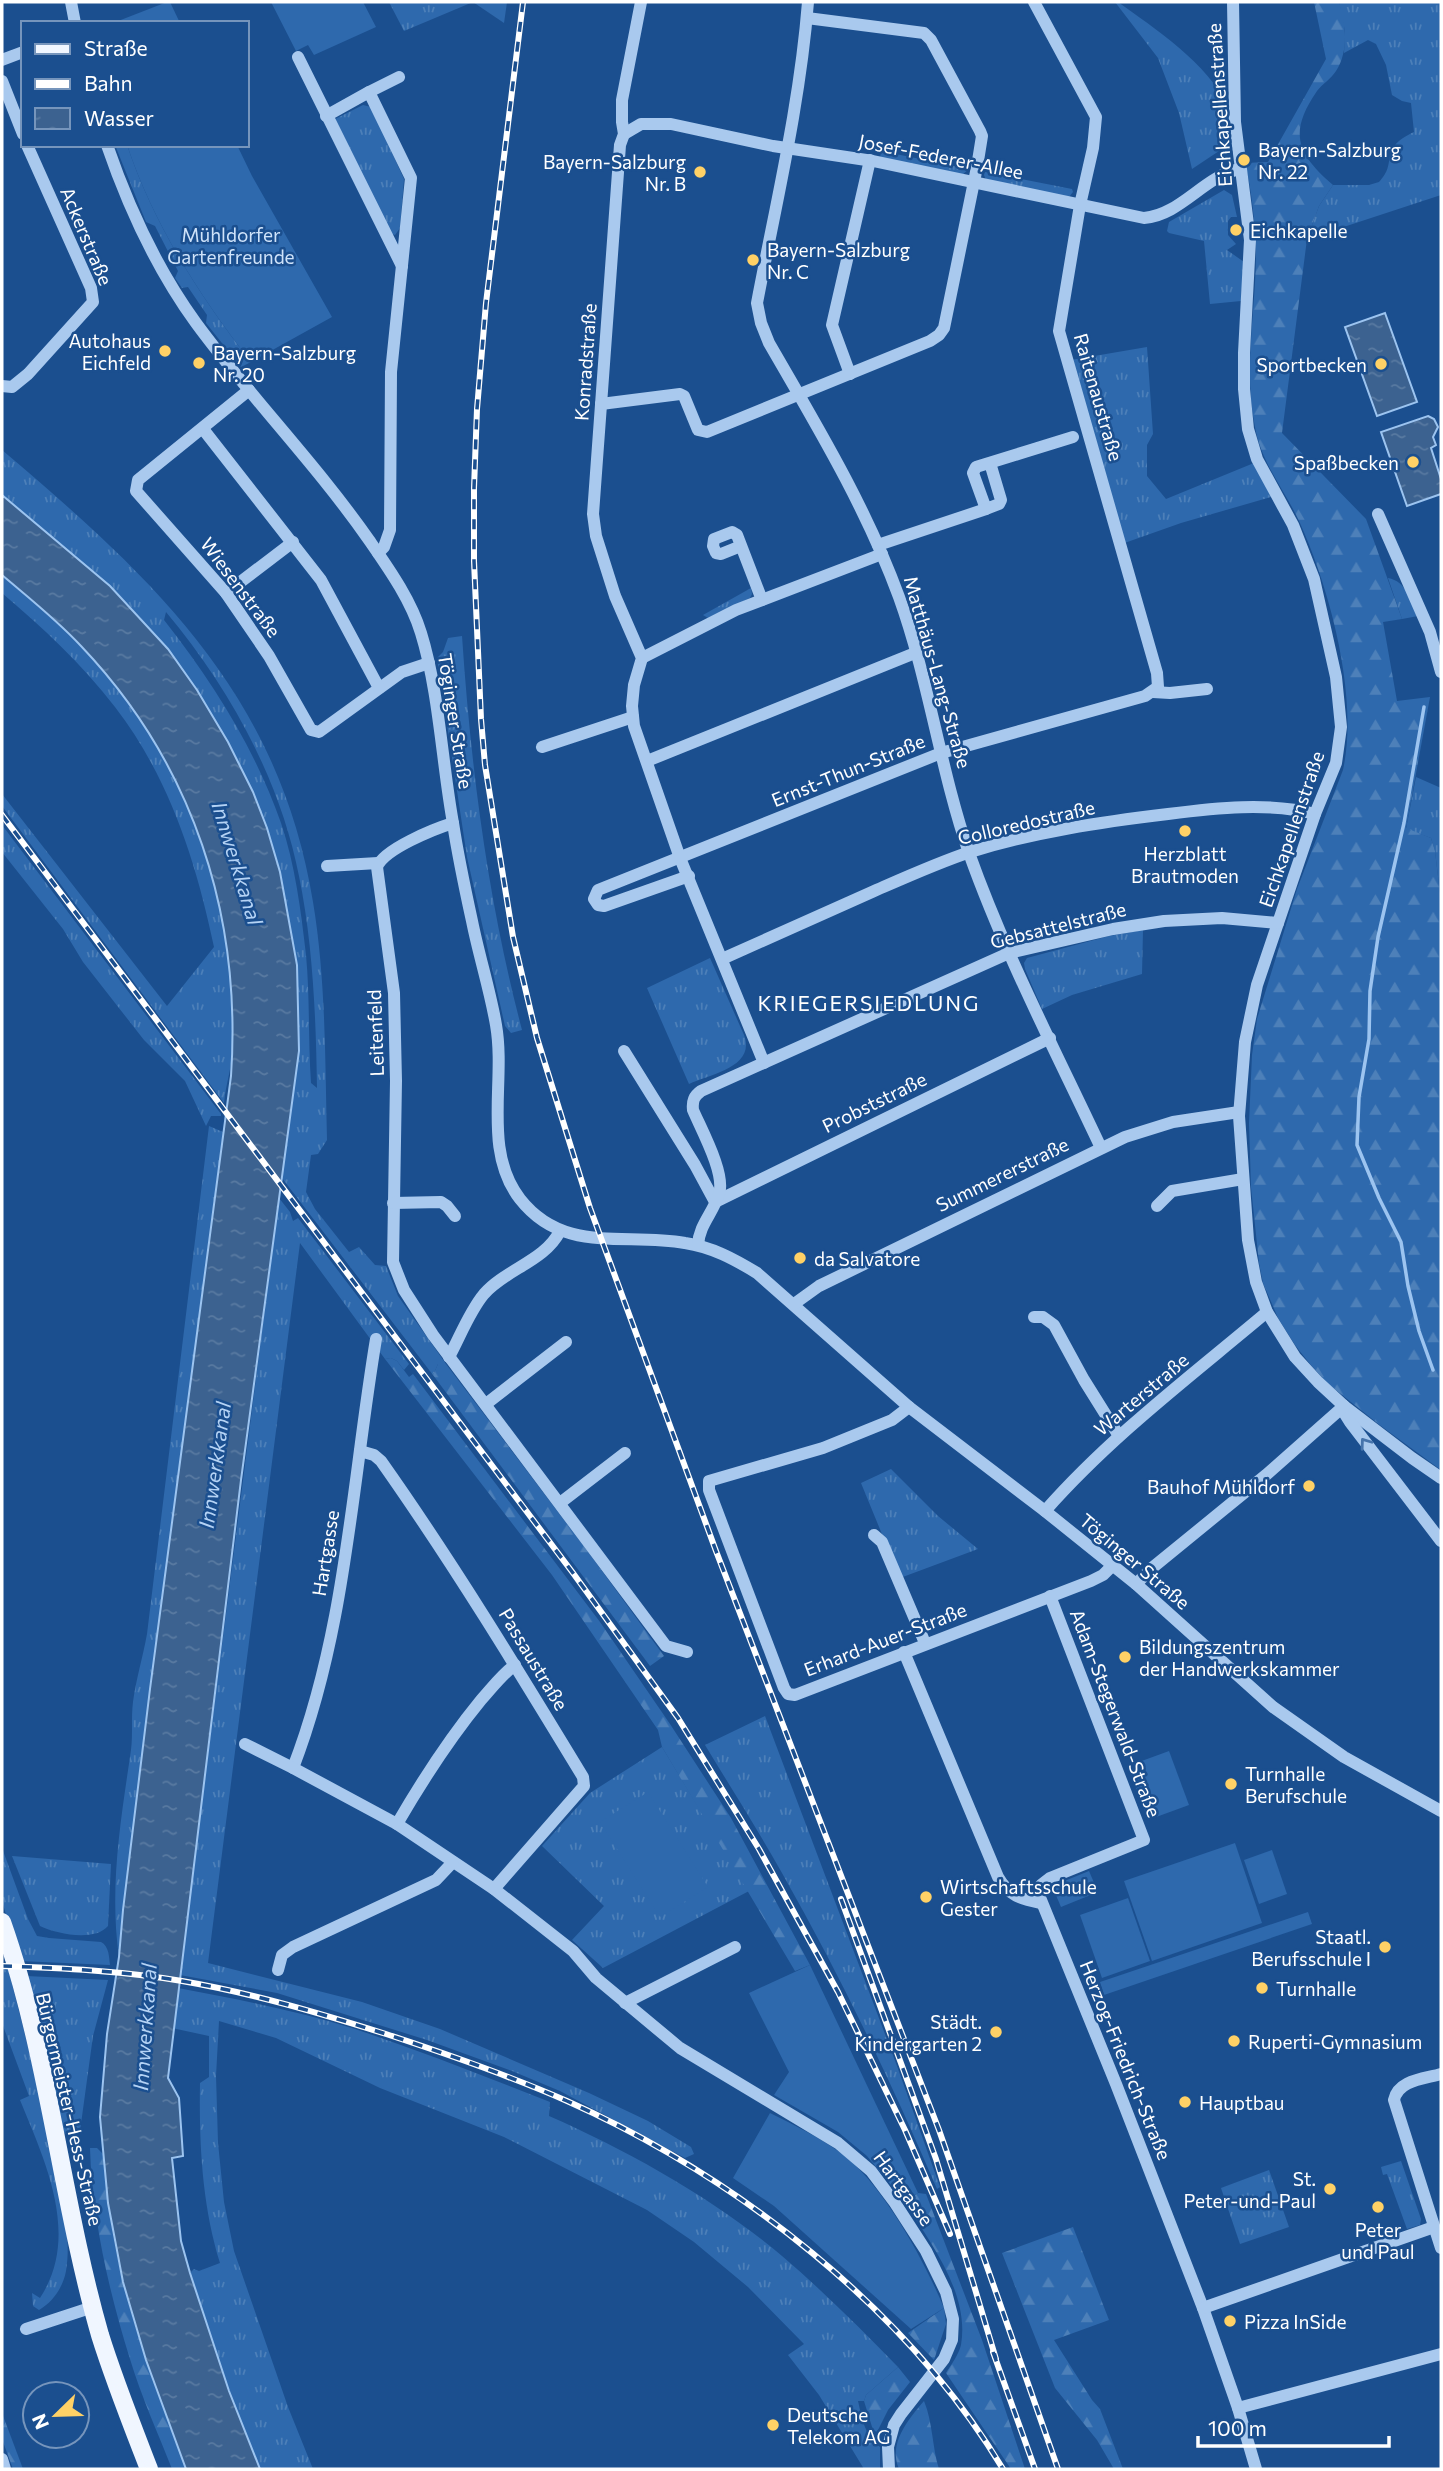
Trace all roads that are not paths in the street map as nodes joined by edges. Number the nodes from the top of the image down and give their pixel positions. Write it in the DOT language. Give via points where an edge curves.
graph roads {
  1 [pos="71,2"];
  2 [pos="641,2"];
  3 [pos="808,2"];
  4 [pos="1034,2"];
  5 [pos="1233,2"];
  6 [pos="807,19"];
  7 [pos="75,21"];
  8 [pos="21,53"];
  9 [pos="298,57"];
  10 [pos="2,60"];
  11 [pos="399,77"];
  12 [pos="2,81"];
  13 [pos="369,92"];
  14 [pos="326,116"];
  15 [pos="21,129"];
  16 [pos="624,134"];
  17 [pos="28,147"];
  18 [pos="108,147"];
  19 [pos="789,148"];
  20 [pos="870,160"];
  21 [pos="1240,169"];
  22 [pos="974,181"];
  23 [pos="1080,205"];
  24 [pos="402,266"];
  25 [pos="850,374"];
  26 [pos="2,387"];
  27 [pos="250,390"];
  28 [pos="800,396"];
  29 [pos="601,404"];
  30 [pos="203,429"];
  31 [pos="1073,437"];
  32 [pos="990,463"];
  33 [pos="986,509"];
  34 [pos="1378,514"];
  35 [pos="293,542"];
  36 [pos="741,546"];
  37 [pos="880,550"];
  38 [pos="378,553"];
  39 [pos="226,593"];
  40 [pos="762,600"];
  41 [pos="915,653"];
  42 [pos="642,658"];
  43 [pos="429,663"];
  44 [pos="1441,672"];
  45 [pos="379,688"];
  46 [pos="1207,689"];
  47 [pos="1156,690"];
  48 [pos="633,717"];
  49 [pos="542,747"];
  50 [pos="941,753"];
  51 [pos="648,761"];
  52 [pos="1315,814"];
  53 [pos="453,823"];
  54 [pos="969,852"];
  55 [pos="680,858"];
  56 [pos="378,863"];
  57 [pos="327,866"];
  58 [pos="689,876"];
  59 [pos="1278,923"];
  60 [pos="1009,953"];
  61 [pos="722,959"];
  62 [pos="1050,1038"];
  63 [pos="624,1051"];
  64 [pos="764,1062"];
  65 [pos="1239,1112"];
  66 [pos="1101,1148"];
  67 [pos="1243,1179"];
  68 [pos="715,1202"];
  69 [pos="393,1203"];
  70 [pos="1157,1206"];
  71 [pos="455,1216"];
  72 [pos="560,1231"];
  73 [pos="698,1245"];
  74 [pos="794,1304"];
  75 [pos="1267,1312"];
  76 [pos="1034,1317"];
  77 [pos="376,1339"];
  78 [pos="566,1342"];
  79 [pos="449,1357"];
  80 [pos="486,1404"];
  81 [pos="1344,1406"];
  82 [pos="909,1407"];
  83 [pos="1119,1436"];
  84 [pos="360,1451"];
  85 [pos="625,1453"];
  86 [pos="1441,1478"];
  87 [pos="560,1503"];
  88 [pos="1045,1511"];
  89 [pos="874,1535"];
  90 [pos="1441,1541"];
  91 [pos="1113,1565"];
  92 [pos="1136,1584"];
  93 [pos="1050,1596"];
  94 [pos="925,1643"];
  95 [pos="687,1652"];
  96 [pos="904,1652"];
  97 [pos="515,1665"];
  98 [pos="245,1744"];
  99 [pos="293,1768"];
  100 [pos="1441,1811"];
  101 [pos="397,1824"];
  102 [pos="453,1862"];
  103 [pos="494,1889"];
  104 [pos="1041,1903"];
  105 [pos="2,1922"];
  106 [pos="735,1947"];
  107 [pos="278,1970"];
  108 [pos="625,2003"];
  109 [pos="1441,2074"];
  110 [pos="1434,2227"];
  111 [pos="1441,2248"];
  112 [pos="93,2306"];
  113 [pos="1203,2308"];
  114 [pos="26,2329"];
  115 [pos="1441,2354"];
  116 [pos="1238,2408"];
  117 [pos="2,2459"];
  118 [pos="5,2469"];
  119 [pos="149,2469"];
  120 [pos="889,2469"];
  121 [pos="1256,2469"];
  1 -- 7 [label="street"];
  2 -- 16 [label="street, Konradstraße" via="622,100"];
  3 -- 6 [label="street, Matthäus-Lang-Straße"];
  4 -- 23 [label="street, Raitenaustraße" via="1096,117"];
  5 -- 21 [label="street, Eichkapellenstraße"];
  6 -- 19 [label="street, Matthäus-Lang-Straße"];
  6 -- 22 [label="street" via="924,33 982,136"];
  8 -- 10 [label="street"];
  9 -- 14 [label="street"];
  11 -- 13 [label="street"];
  12 -- 15 [label="street"];
  13 -- 14 [label="street"];
  13 -- 24 [label="street" via="411,178"];
  14 -- 24 [label="street"];
  16 -- 19 [label="street, Josef-Federer-Allee" via="641,124 671,124"];
  16 -- 29 [label="street, Konradstraße"];
  17 -- 26 [label="street, Ackerstraße" via="91,288 93,302 27,374 12,387"];
  18 -- 27 [label="street, Töginger Straße" via="158,264 196,322"];
  19 -- 20 [label="street, Josef-Federer-Allee"];
  19 -- 28 [label="street, Matthäus-Lang-Straße" via="758,311 769,343"];
  20 -- 22 [label="street, Josef-Federer-Allee"];
  20 -- 25 [label="street" via="832,325"];
  21 -- 23 [label="street, Josef-Federer-Allee" via="1221,175 1154,218"];
  21 -- 52 [label="street, Eichkapellenstraße" via="1250,240 1244,353 1248,429 1257,459 1293,525 1314,579 1336,677 1339,751"];
  22 -- 23 [label="street, Josef-Federer-Allee"];
  22 -- 25 [label="street" via="944,328 930,341"];
  23 -- 47 [label="street, Raitenaustraße" via="1059,331 1157,673"];
  24 -- 38 [label="street" via="391,372 390,530"];
  25 -- 28 [label="street"];
  27 -- 30 [label="street, Wiesenstraße"];
  27 -- 38 [label="street, Töginger Straße" via="348,509"];
  28 -- 29 [label="street" via="707,432 698,430 680,394"];
  28 -- 37 [label="street, Matthäus-Lang-Straße" via="846,476"];
  29 -- 42 [label="street, Konradstraße" via="595,529 615,596"];
  30 -- 35 [label="street"];
  30 -- 39 [label="street, Wiesenstraße" via="138,480 136,491"];
  31 -- 32 [label="street"];
  32 -- 33 [label="street" via="1002,500"];
  32 -- 33 [label="street" via="973,470"];
  33 -- 37 [label="street"];
  34 -- 44 [label="street" via="1430,632"];
  35 -- 39 [label="street"];
  35 -- 45 [label="street" via="333,602"];
  36 -- 40 [label="street"];
  37 -- 40 [label="street"];
  37 -- 41 [label="street, Matthäus-Lang-Straße"];
  38 -- 43 [label="street, Töginger Straße" via="416,619"];
  39 -- 45 [label="street, Wiesenstraße" via="311,730 319,732"];
  40 -- 42 [label="street"];
  41 -- 50 [label="street, Matthäus-Lang-Straße"];
  41 -- 51 [label="street"];
  42 -- 48 [label="street" via="634,685"];
  43 -- 45 [label="street, Wiesenstraße"];
  43 -- 53 [label="street, Töginger Straße"];
  46 -- 47 [label="street, Ernst-Thun-Straße"];
  47 -- 50 [label="street, Ernst-Thun-Straße"];
  48 -- 49 [label="street"];
  48 -- 51 [label="street"];
  50 -- 54 [label="street, Matthäus-Lang-Straße"];
  50 -- 55 [label="street, Ernst-Thun-Straße"];
  51 -- 55 [label="street"];
  52 -- 54 [label="street, Colloredostraße" via="1278,809 1188,811 1063,829"];
  52 -- 59 [label="street, Eichkapellenstraße"];
  53 -- 56 [label="street"];
  53 -- 72 [label="street, Töginger Straße" via="496,1024 502,1160 519,1197"];
  54 -- 60 [label="street, Matthäus-Lang-Straße"];
  54 -- 61 [label="street, Colloredostraße"];
  55 -- 58 [label="street"];
  55 -- 58 [label="street" via="598,890 595,902 604,906"];
  56 -- 57 [label="street"];
  56 -- 69 [label="street, Leitenfeld" via="394,993"];
  58 -- 61 [label="street"];
  59 -- 60 [label="street, Gebsattelstraße" via="1222,918 1164,921"];
  59 -- 65 [label="street, Eichkapellenstraße" via="1257,985 1245,1042"];
  60 -- 62 [label="street, Matthäus-Lang-Straße"];
  60 -- 64 [label="street, Gebsattelstraße"];
  61 -- 64 [label="street"];
  62 -- 66 [label="street, Matthäus-Lang-Straße"];
  62 -- 68 [label="street, Probststraße"];
  63 -- 68 [label="street"];
  64 -- 68 [label="street, Gebsattelstraße" via="695,1095 693,1110 720,1181"];
  65 -- 66 [label="street, Summererstraße" via="1173,1122"];
  65 -- 67 [label="street, Eichkapellenstraße"];
  66 -- 74 [label="street, Summererstraße" via="819,1286"];
  67 -- 70 [label="street" via="1172,1191"];
  67 -- 75 [label="street, Eichkapellenstraße" via="1252,1262"];
  68 -- 73 [label="street" via="701,1227"];
  69 -- 71 [label="street" via="441,1202"];
  69 -- 79 [label="street, Leitenfeld" via="397,1276"];
  72 -- 73 [label="street, Töginger Straße" via="583,1237"];
  72 -- 79 [label="street" via="543,1252 485,1294"];
  73 -- 74 [label="street, Töginger Straße" via="742,1264"];
  74 -- 82 [label="street, Töginger Straße"];
  75 -- 81 [label="street, Eichkapellenstraße" via="1295,1357"];
  75 -- 83 [label="street, Warterstraße"];
  76 -- 83 [label="street" via="1054,1325"];
  77 -- 84 [label="street, Hartgasse"];
  78 -- 80 [label="street"];
  79 -- 80 [label="street, Leitenfeld"];
  80 -- 87 [label="street, Leitenfeld"];
  81 -- 86 [label="street"];
  90 -- 81 [label="street, Eichkapellenstraße, one-way" via="1350,1422"];
  81 -- 92 [label="street"];
  82 -- 88 [label="street, Töginger Straße"];
  82 -- 96 [label="street, Erhard-Auer-Straße" via="892,1420 823,1448 709,1481 788,1693 795,1695"];
  83 -- 88 [label="street, Warterstraße"];
  84 -- 97 [label="street, Passaustraße" via="381,1461"];
  84 -- 99 [label="street, Hartgasse" via="323,1675"];
  85 -- 87 [label="street"];
  87 -- 95 [label="street, Leitenfeld" via="666,1646"];
  88 -- 91 [label="street, Töginger Straße"];
  89 -- 94 [label="street" via="882,1542"];
  91 -- 92 [label="street, Töginger Straße"];
  91 -- 93 [label="street, Erhard-Auer-Straße" via="1091,1581"];
  92 -- 100 [label="street, Töginger Straße" via="1273,1707 1352,1761"];
  93 -- 94 [label="street, Erhard-Auer-Straße"];
  93 -- 104 [label="street, Adam-Stegerwald-Straße" via="1144,1840 1050,1878 1041,1885"];
  94 -- 96 [label="street, Erhard-Auer-Straße"];
  96 -- 104 [label="street" via="998,1877 1017,1898"];
  97 -- 101 [label="street" via="467,1717"];
  97 -- 103 [label="street, Passaustraße" via="583,1777 584,1786"];
  98 -- 99 [label="street, Hartgasse"];
  99 -- 101 [label="street, Hartgasse"];
  101 -- 102 [label="street, Hartgasse"];
  102 -- 103 [label="street, Hartgasse"];
  102 -- 107 [label="street" via="436,1880 293,1947 282,1955"];
  103 -- 108 [label="street, Hartgasse" via="573,1951"];
  104 -- 113 [label="street, Herzog-Friedrich-Straße"];
  105 -- 112 [label="main road, Bürgermeister-Hess-Straße"];
  106 -- 108 [label="street"];
  108 -- 120 [label="street, Hartgasse" via="680,2048 850,2151 895,2203 939,2276 953,2319 951,2340 944,2359 890,2435"];
  109 -- 110 [label="street" via="1402,2086 1394,2106"];
  110 -- 111 [label="street"];
  110 -- 113 [label="street"];
  112 -- 114 [label="street"];
  112 -- 119 [label="main road, Bürgermeister-Hess-Straße" via="117,2387"];
  113 -- 116 [label="street, Herzog-Friedrich-Straße"];
  115 -- 116 [label="street"];
  116 -- 121 [label="street, Herzog-Friedrich-Straße"];
  117 -- 118 [label="street"];
}
